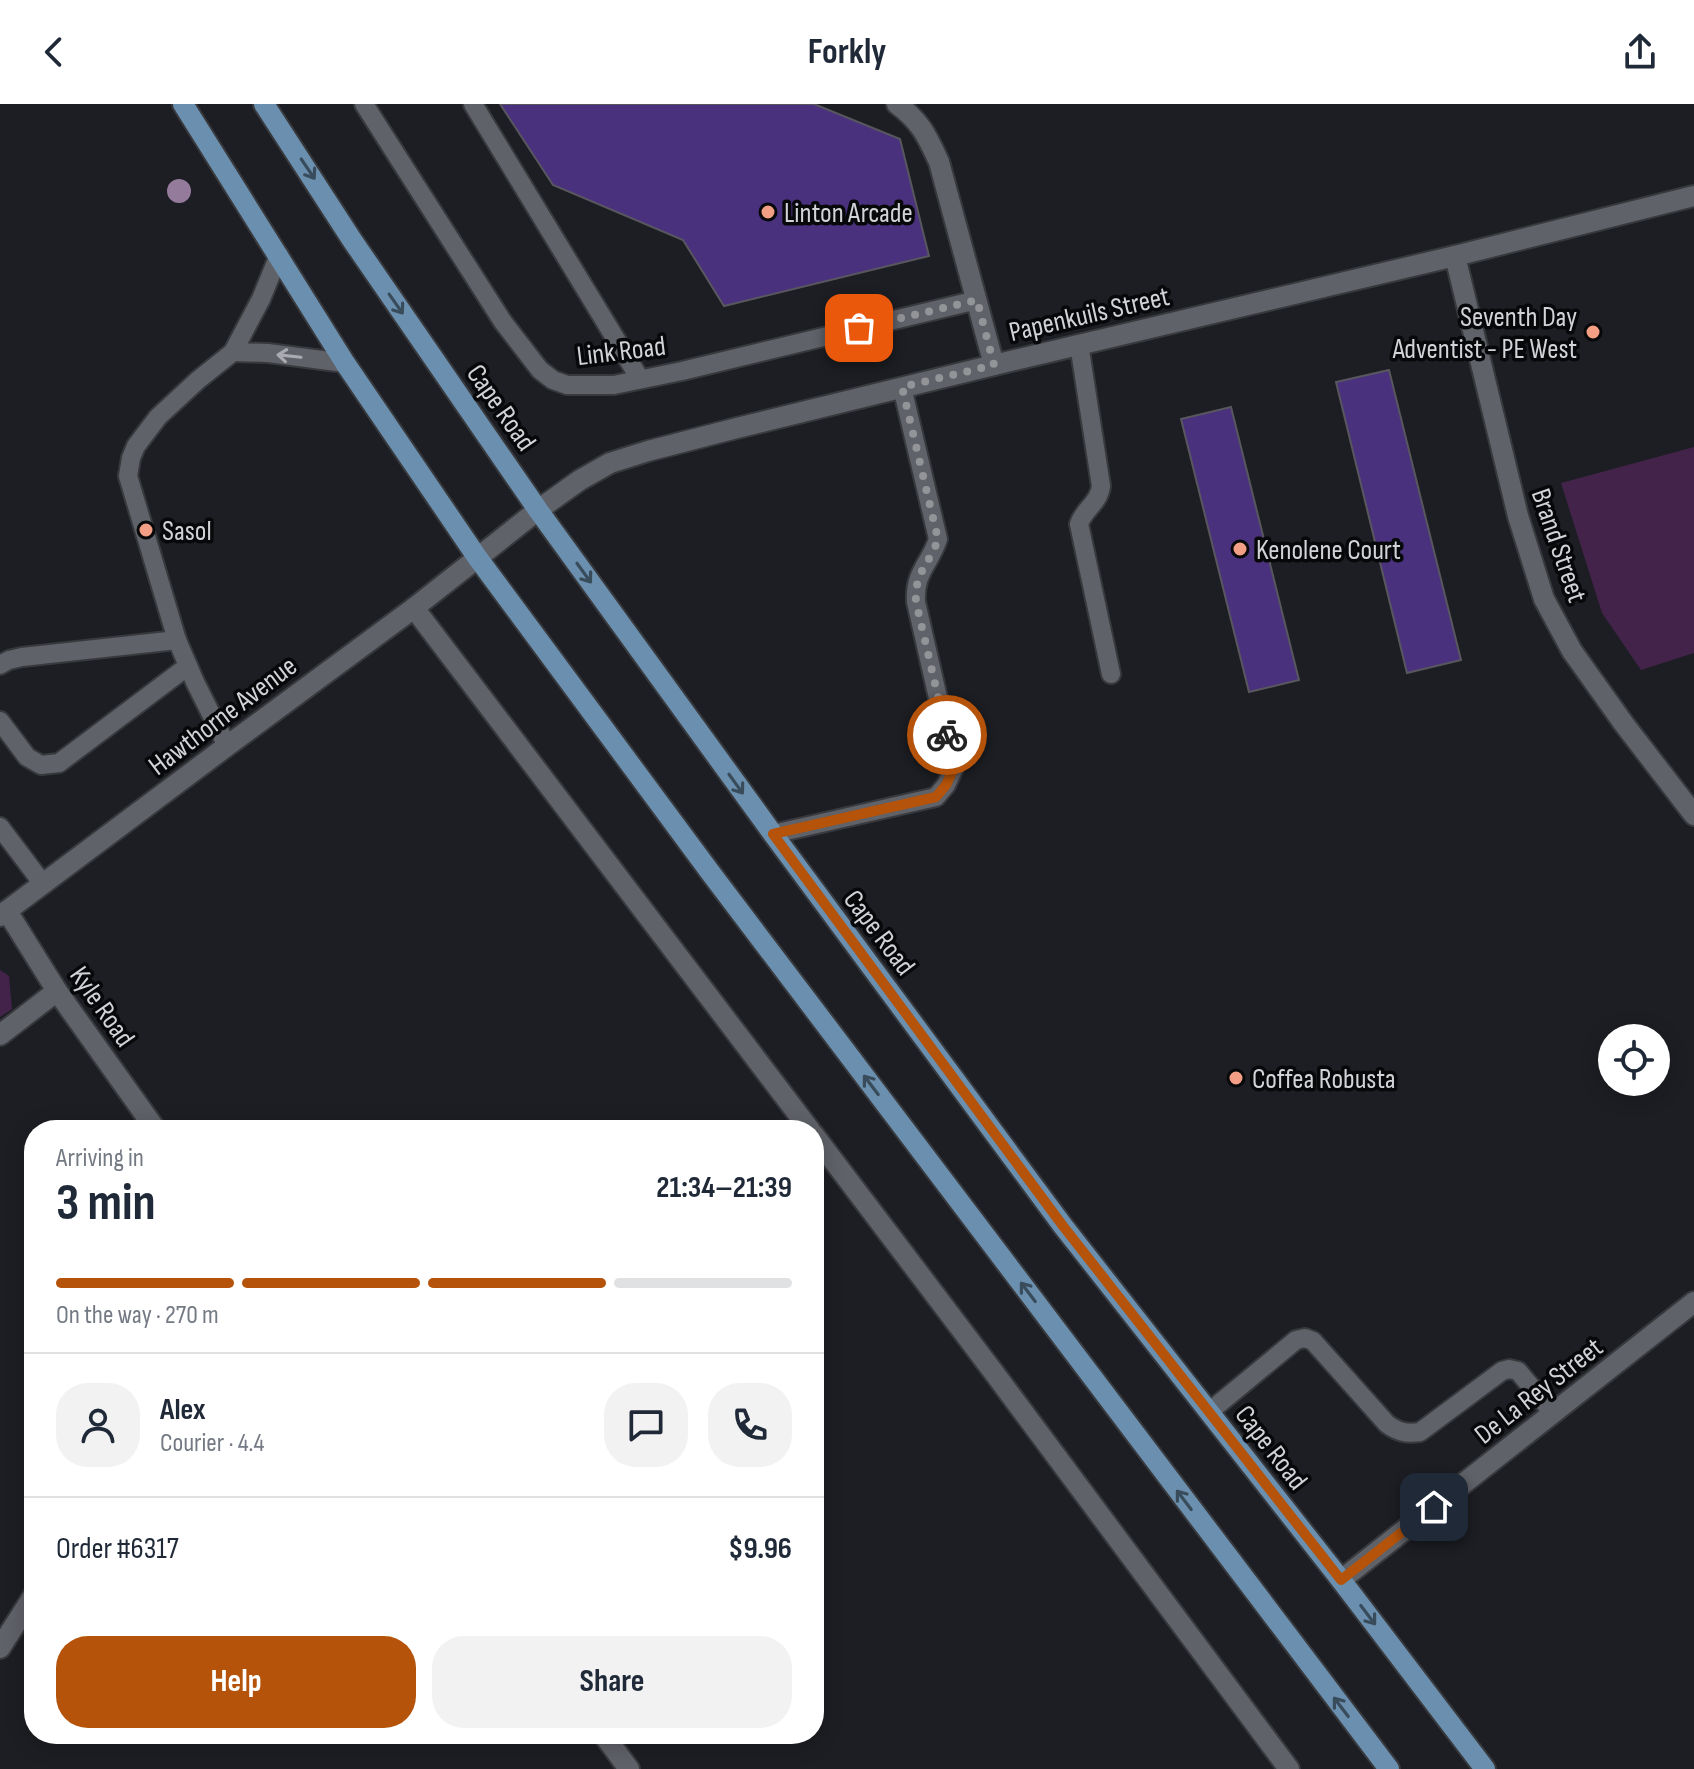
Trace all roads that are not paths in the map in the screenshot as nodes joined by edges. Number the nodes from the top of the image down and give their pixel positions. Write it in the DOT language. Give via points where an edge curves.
graph roads {
  1 [pos="183,104"];
  2 [pos="364,104"];
  3 [pos="473,104"];
  4 [pos="897,104"];
  5 [pos="273,107"];
  6 [pos="1694,196"];
  7 [pos="279,255"];
  8 [pos="1455,256"];
  9 [pos="977,300"];
  10 [pos="1079,344"];
  11 [pos="233,352"];
  12 [pos="345,363"];
  13 [pos="994,365"];
  14 [pos="640,379"];
  15 [pos="902,387"];
  16 [pos="538,510"];
  17 [pos="477,557"];
  18 [pos="414,608"];
  19 [pos="177,640"];
  20 [pos="0,665"];
  21 [pos="188,666"];
  22 [pos="1111,674"];
  23 [pos="0,721"];
  24 [pos="227,746"];
  25 [pos="1694,815"];
  26 [pos="0,827"];
  27 [pos="773,834"];
  28 [pos="43,884"];
  29 [pos="3,914"];
  30 [pos="57,991"];
  31 [pos="0,1035"];
  32 [pos="149,1120"];
  33 [pos="802,1120"];
  34 [pos="824,1148"];
  35 [pos="1694,1302"];
  36 [pos="1209,1412"];
  37 [pos="1553,1413"];
  38 [pos="1341,1580"];
  39 [pos="24,1611"];
  40 [pos="0,1648"];
  41 [pos="610,1744"];
  42 [pos="629,1769"];
  43 [pos="1289,1769"];
  44 [pos="1389,1769"];
  45 [pos="1485,1769"];
  1 -- 7 [label="main road"];
  2 -- 14 [label="lane, Link Road" via="503,322 540,370 567,385"];
  3 -- 14 [label="lane"];
  4 -- 9 [label="street" via="925,131 939,162"];
  5 -- 16 [label="main road, Cape Road, one-way" via="352,240"];
  6 -- 8 [label="street, Papenkuils Street"];
  7 -- 11 [label="lane"];
  7 -- 12 [label="main road"];
  8 -- 10 [label="street, Papenkuils Street"];
  8 -- 25 [label="street, Brand Street" via="1518,516 1544,599 1572,651"];
  9 -- 13 [label="street"];
  9 -- 14 [label="lane, Link Road"];
  10 -- 13 [label="street, Papenkuils Street"];
  10 -- 22 [label="lane" via="1101,486 1100,496 1079,524"];
  12 -- 11 [label="lane, one-way"];
  11 -- 19 [label="lane" via="166,409 131,458 128,476"];
  12 -- 17 [label="main road"];
  13 -- 15 [label="street, Papenkuils Street"];
  15 -- 16 [label="street, Papenkuils Street" via="610,463"];
  15 -- 27 [label="lane" via="938,539 919,574 916,602 954,768 936,797"];
  16 -- 17 [label="street, Papenkuils Street"];
  16 -- 27 [label="main road, Cape Road, one-way"];
  17 -- 18 [label="street, Hawthorne Avenue"];
  44 -- 17 [label="main road, one-way"];
  18 -- 24 [label="street, Hawthorne Avenue"];
  18 -- 33 [label="street"];
  19 -- 20 [label="lane" via="22,657"];
  19 -- 21 [label="lane"];
  21 -- 23 [label="lane" via="59,763 41,765 27,757"];
  21 -- 24 [label="lane"];
  24 -- 28 [label="street, Hawthorne Avenue"];
  26 -- 28 [label="lane"];
  27 -- 36 [label="main road, Cape Road" via="1063,1226"];
  28 -- 29 [label="street, Hawthorne Avenue"];
  29 -- 30 [label="street, Kyle Road"];
  30 -- 31 [label="street"];
  30 -- 32 [label="street, Kyle Road"];
  34 -- 43 [label="street"];
  35 -- 37 [label="street, De La Rey Street"];
  36 -- 37 [label="lane" via="1305,1338 1397,1431 1420,1432 1509,1369 1518,1371"];
  36 -- 38 [label="main road, Cape Road"];
  37 -- 38 [label="street, De La Rey Street"];
  38 -- 45 [label="main road, Cape Road, one-way"];
  39 -- 40 [label="street"];
  41 -- 42 [label="street"];
}
